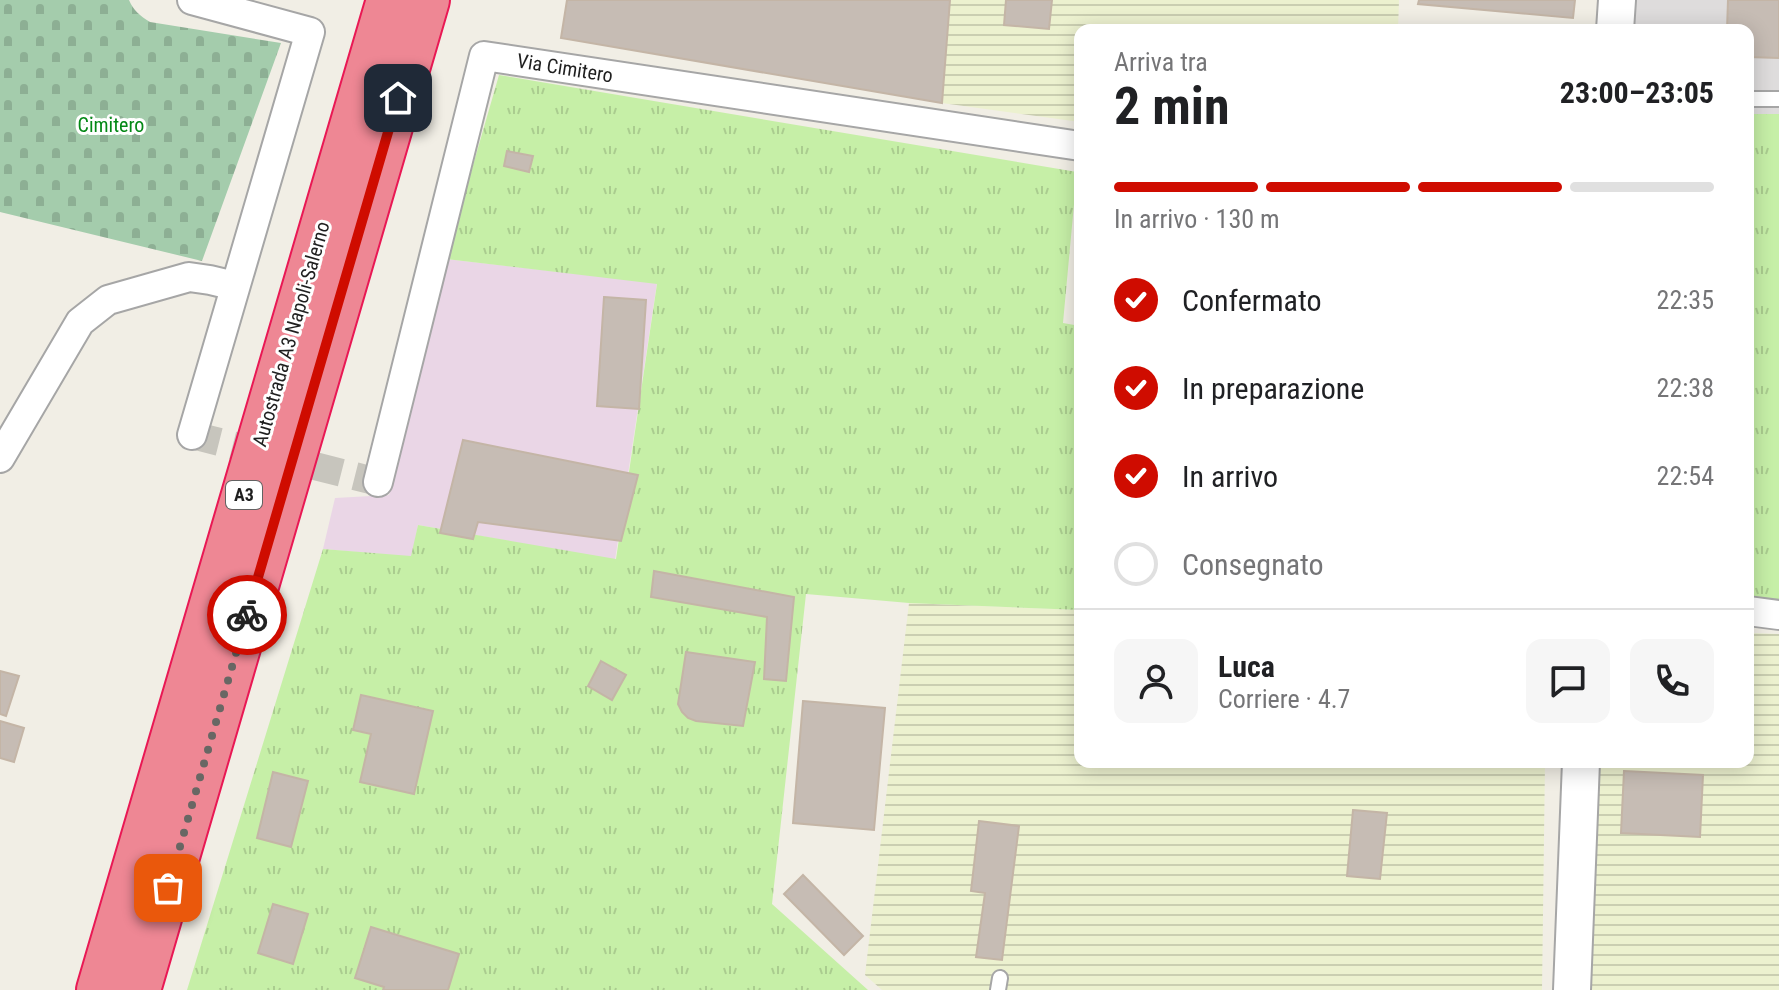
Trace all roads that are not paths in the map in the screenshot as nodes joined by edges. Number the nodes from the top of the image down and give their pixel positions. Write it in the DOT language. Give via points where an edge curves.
graph roads {
  1 [pos="192,0"];
  2 [pos="389,0"];
  3 [pos="427,0"];
  4 [pos="1617,0"];
  5 [pos="1615,24"];
  6 [pos="1754,99"];
  7 [pos="1779,99"];
  8 [pos="1074,145"];
  9 [pos="235,286"];
  10 [pos="192,435"];
  11 [pos="0,458"];
  12 [pos="378,482"];
  13 [pos="1754,612"];
  14 [pos="1779,615"];
  15 [pos="1581,768"];
  16 [pos="99,990"];
  17 [pos="138,990"];
  18 [pos="1572,990"];
  1 -- 9 [label="street" via="310,32"];
  2 -- 16 [label="highway, Autostrada A3 Napoli-Salerno / A3"];
  3 -- 17 [label="highway, Autostrada A3 Napoli-Salerno / A3"];
  4 -- 5 [label="street"];
  6 -- 7 [label="lane"];
  8 -- 12 [label="street, Via Cimitero" via="484,56"];
  9 -- 10 [label="street"];
  9 -- 11 [label="street" via="189,277 108,300 80,322"];
  13 -- 14 [label="street"];
  15 -- 18 [label="street"];
}
